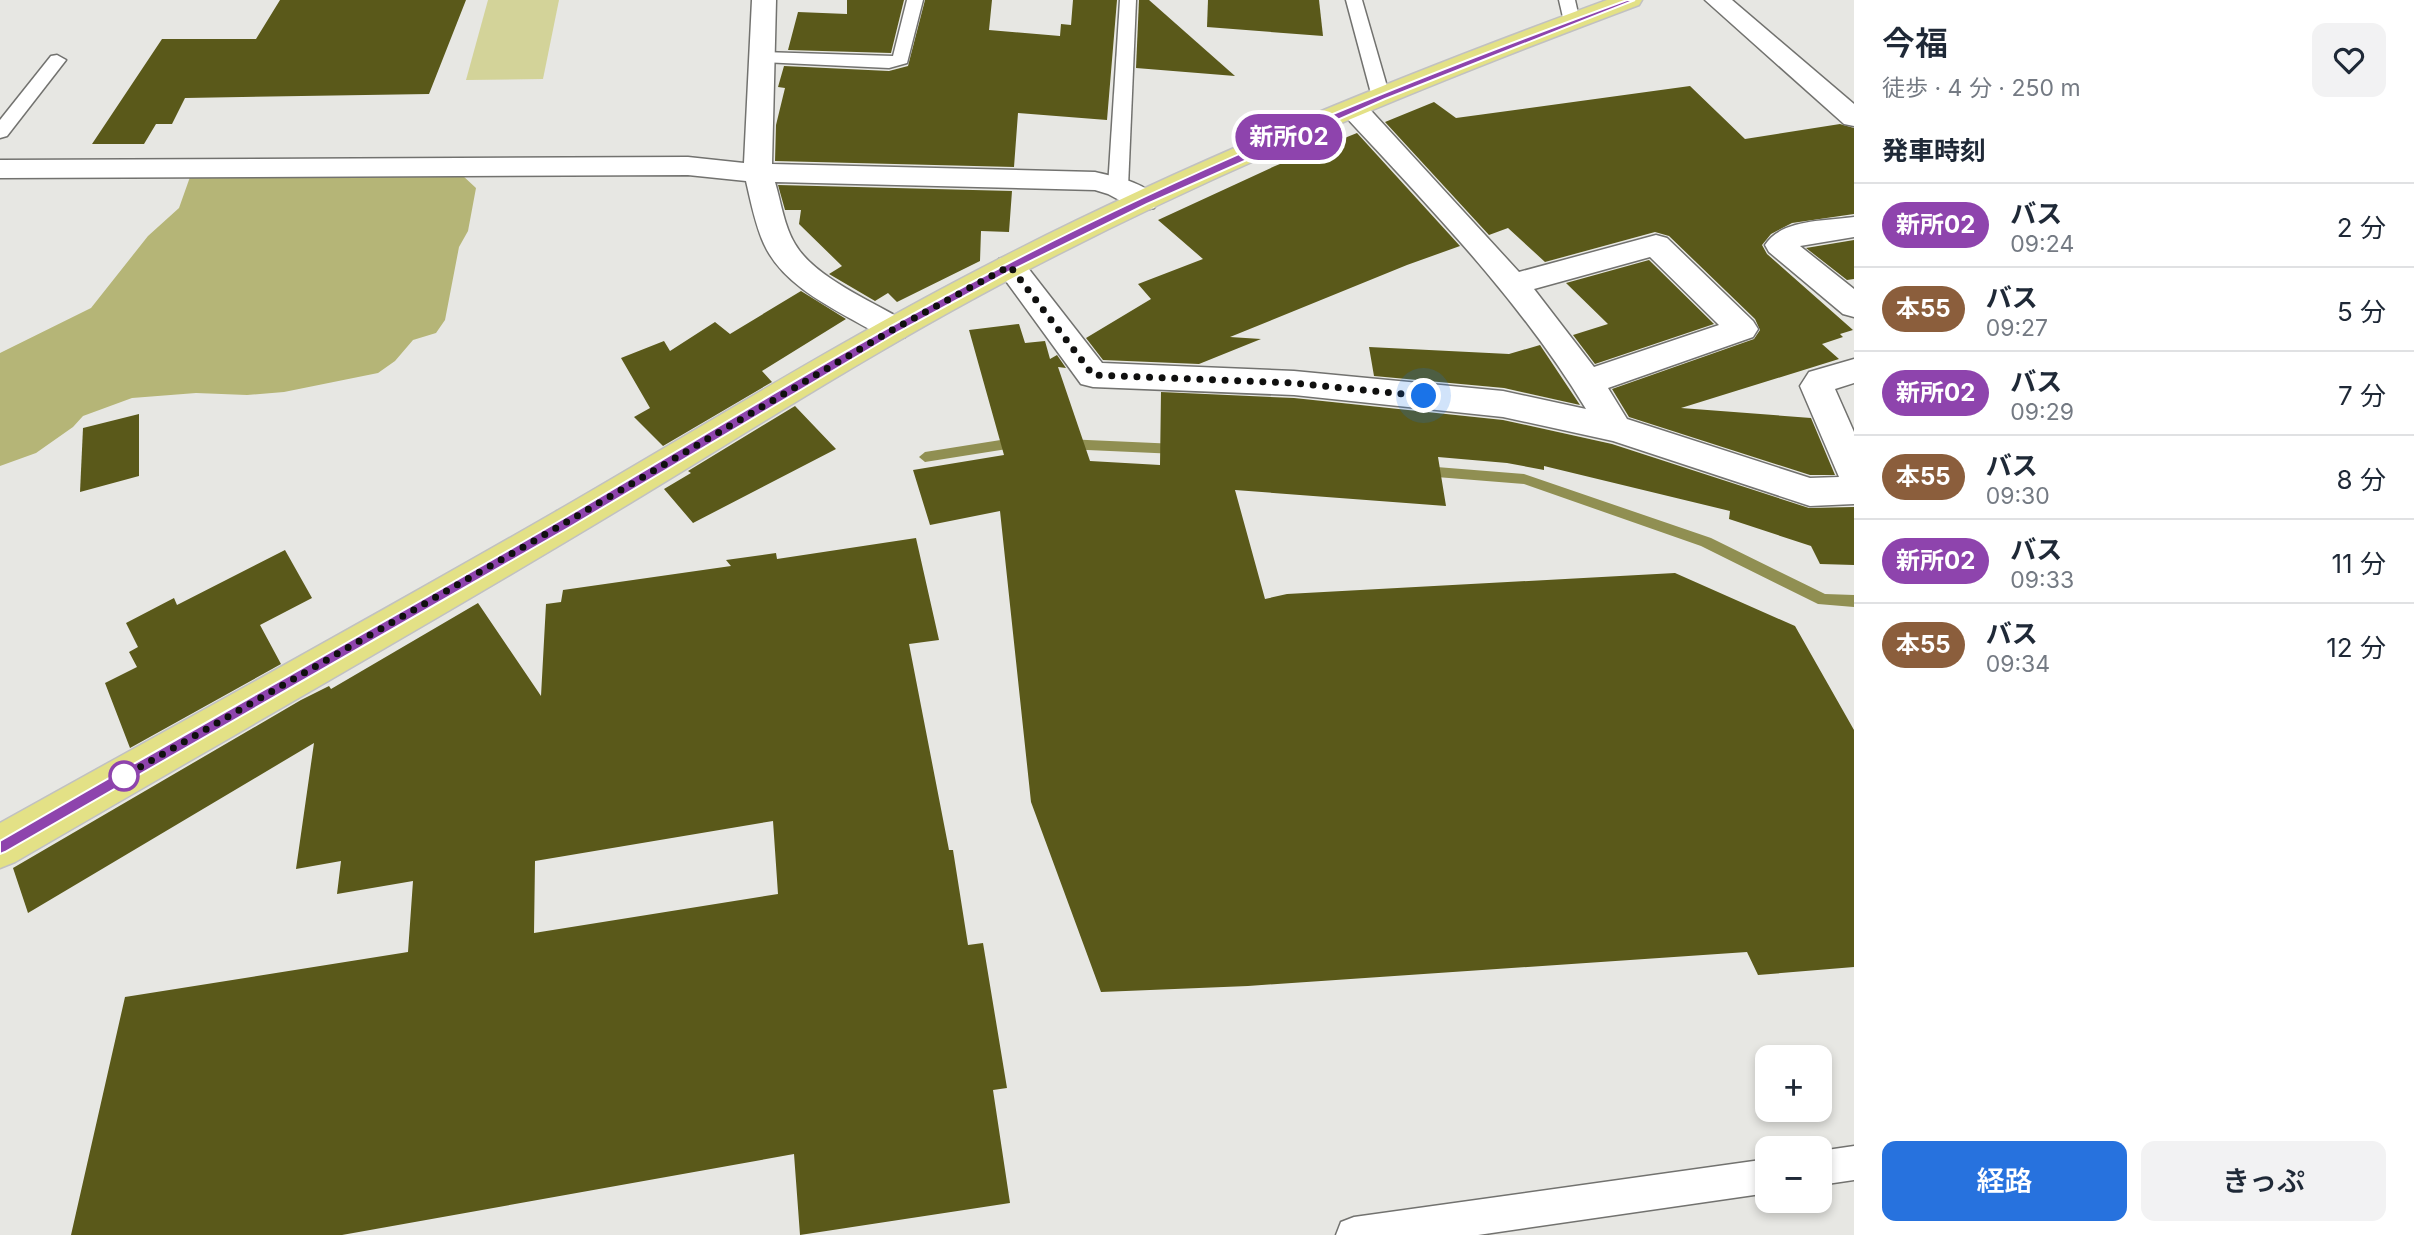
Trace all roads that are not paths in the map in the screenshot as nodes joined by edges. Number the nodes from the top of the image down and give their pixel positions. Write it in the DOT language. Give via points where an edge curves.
graph roads {
  1 [pos="764,0"];
  2 [pos="915,0"];
  3 [pos="1128,0"];
  4 [pos="1354,0"];
  5 [pos="1630,0"];
  6 [pos="1717,0"];
  7 [pos="1569,11"];
  8 [pos="762,57"];
  9 [pos="57,60"];
  10 [pos="1368,103"];
  11 [pos="1854,118"];
  12 [pos="0,132"];
  13 [pos="0,169"];
  14 [pos="758,173"];
  15 [pos="1131,194"];
  16 [pos="1854,227"];
  17 [pos="1010,266"];
  18 [pos="1514,284"];
  19 [pos="1853,306"];
  20 [pos="894,329"];
  21 [pos="1854,371"];
  22 [pos="1588,382"];
  23 [pos="1615,428"];
  24 [pos="1854,471"];
  25 [pos="1854,490"];
  26 [pos="0,846"];
  27 [pos="1854,1163"];
  28 [pos="1832,1166"];
  29 [pos="1755,1178"];
  30 [pos="1354,1235"];
  1 -- 8 [label="street"];
  2 -- 8 [label="lane" via="901,59 889,63"];
  3 -- 15 [label="lane"];
  4 -- 10 [label="lane"];
  5 -- 7 [label="main road"];
  6 -- 11 [label="street"];
  7 -- 10 [label="main road"];
  8 -- 14 [label="street"];
  9 -- 12 [label="lane"];
  10 -- 15 [label="main road"];
  10 -- 18 [label="street"];
  13 -- 14 [label="street" via="688,166"];
  14 -- 15 [label="street" via="1095,181"];
  14 -- 20 [label="street" via="781,246 797,267"];
  15 -- 17 [label="main road"];
  16 -- 19 [label="street" via="1793,236 1780,245"];
  17 -- 20 [label="main road"];
  17 -- 23 [label="street" via="1093,375 1294,383 1503,404"];
  18 -- 22 [label="street"];
  18 -- 22 [label="street" via="1656,245 1742,329"];
  20 -- 26 [label="main road"];
  21 -- 24 [label="street" via="1817,386"];
  22 -- 23 [label="street"];
  23 -- 25 [label="street" via="1810,492"];
  27 -- 28 [label="lane"];
  29 -- 30 [label="lane"];
}
